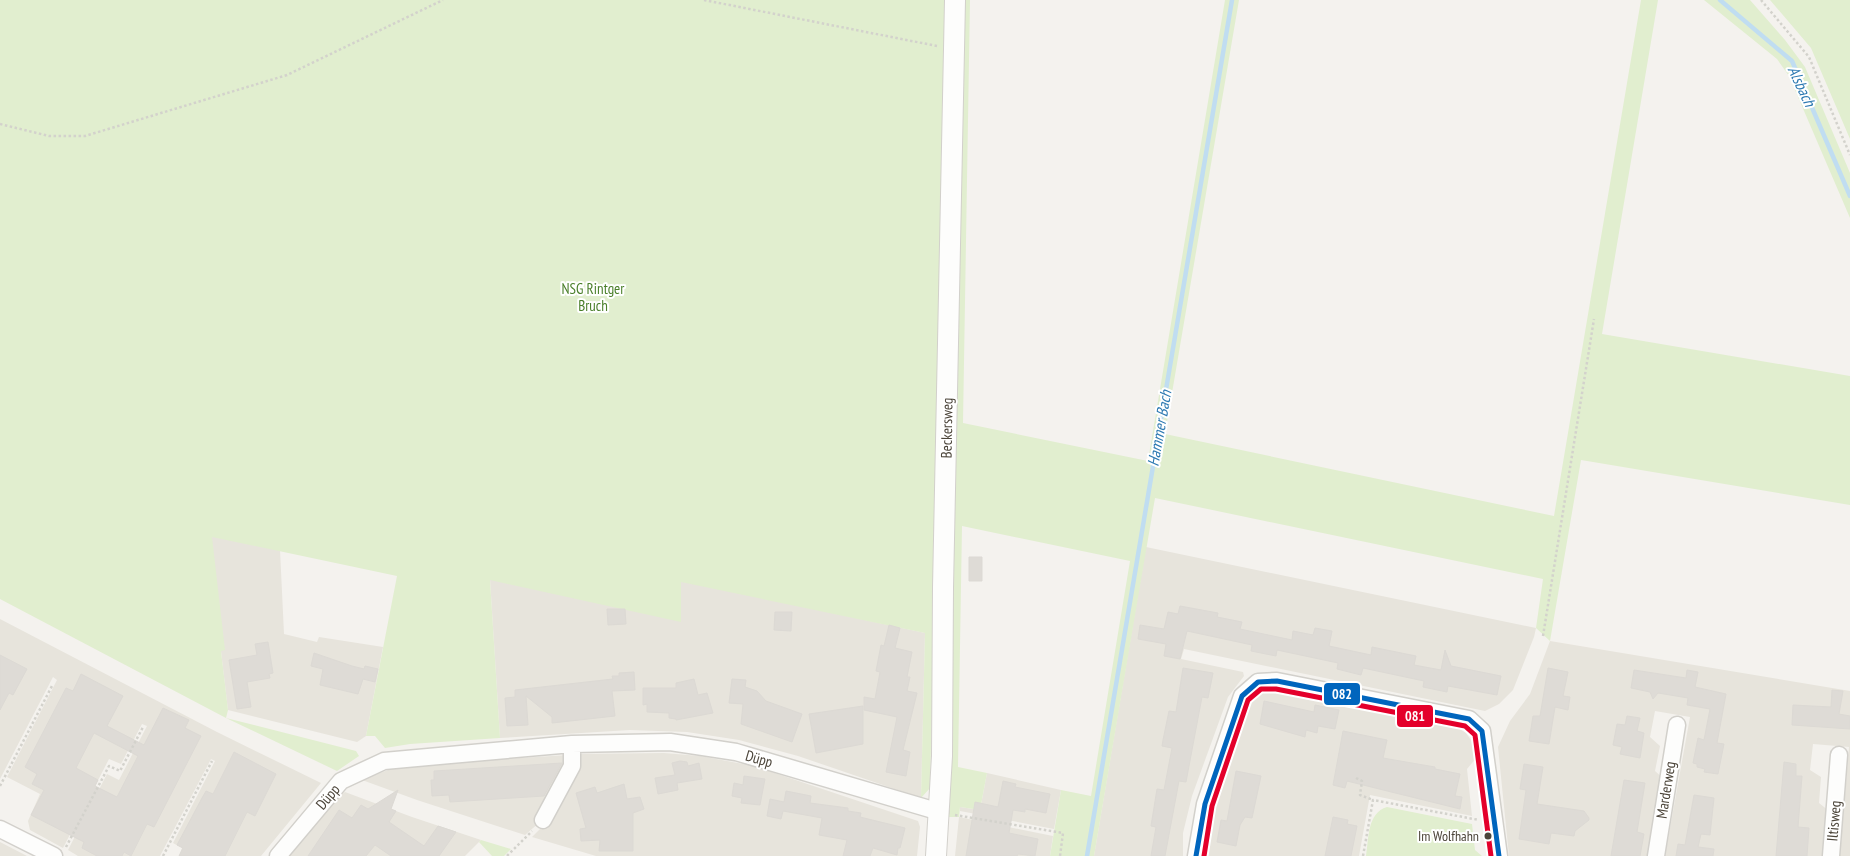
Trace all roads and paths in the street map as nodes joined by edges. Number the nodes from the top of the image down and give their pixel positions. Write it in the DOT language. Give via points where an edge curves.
graph roads {
  1 [pos="443,0"];
  2 [pos="704,0"];
  3 [pos="955,0"];
  4 [pos="1761,0"];
  5 [pos="953,49"];
  6 [pos="0,124"];
  7 [pos="1850,155"];
  8 [pos="1594,319"];
  9 [pos="1543,636"];
  10 [pos="52,686"];
  11 [pos="1677,725"];
  12 [pos="143,727"];
  13 [pos="572,744"];
  14 [pos="1839,755"];
  15 [pos="212,762"];
  16 [pos="1356,778"];
  17 [pos="0,786"];
  18 [pos="1373,800"];
  19 [pos="940,812"];
  20 [pos="543,820"];
  21 [pos="1495,823"];
  22 [pos="0,829"];
  23 [pos="59,853"];
  24 [pos="163,856"];
  25 [pos="278,856"];
  26 [pos="507,856"];
  27 [pos="936,856"];
  28 [pos="1060,856"];
  29 [pos="1196,856"];
  30 [pos="1363,856"];
  31 [pos="1499,856"];
  32 [pos="1656,856"];
  33 [pos="1831,856"];
  1 -- 6 [label="path" via="287,74 85,136 49,136"];
  2 -- 5 [label="path"];
  3 -- 5 [label="street, Beckersweg"];
  4 -- 7 [label="path" via="1808,57"];
  5 -- 19 [label="street, Beckersweg"];
  8 -- 9 [label="path"];
  10 -- 17 [label="path"];
  11 -- 32 [label="street, Marderweg"];
  12 -- 23 [label="path" via="120,771 109,766"];
  13 -- 19 [label="street, Düpp" via="670,742 736,752"];
  13 -- 20 [label="street" via="572,766"];
  13 -- 25 [label="street, Düpp" via="384,762 341,781"];
  14 -- 33 [label="street, Iltisweg"];
  15 -- 24 [label="path"];
  16 -- 18 [label="path" via="1362,782 1360,795"];
  18 -- 21 [label="path"];
  18 -- 30 [label="path"];
  19 -- 27 [label="street, Beckersweg"];
  19 -- 28 [label="path" via="1063,833"];
  20 -- 26 [label="path"];
  21 -- 29 [label="street" via="1482,731 1469,719 1277,681 1258,682 1242,696 1204,804"];
  21 -- 31 [label="street"];
  22 -- 23 [label="street"];
}
